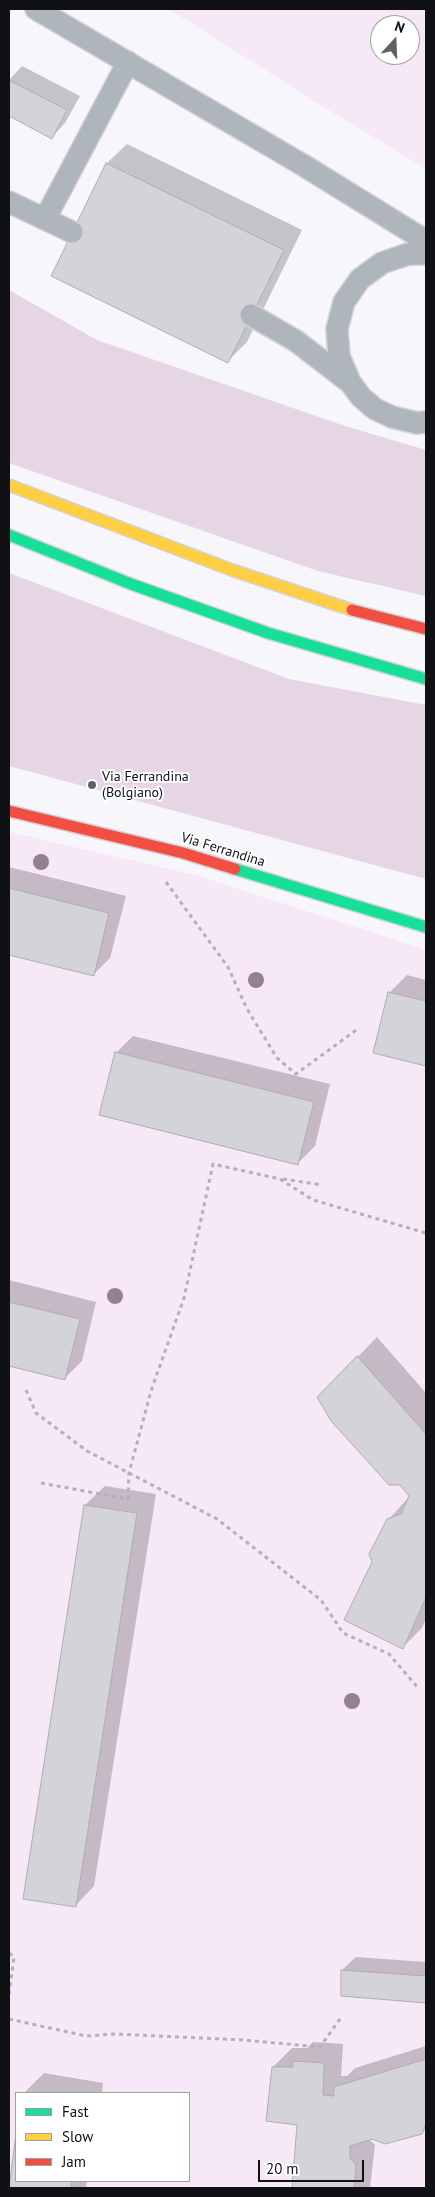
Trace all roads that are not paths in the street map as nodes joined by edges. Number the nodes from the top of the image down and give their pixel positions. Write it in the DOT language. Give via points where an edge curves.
graph roads {
  1 [pos="36,9"];
  2 [pos="128,62"];
  3 [pos="9,202"];
  4 [pos="45,219"];
  5 [pos="72,232"];
  6 [pos="426,241"];
  7 [pos="426,254"];
  8 [pos="251,316"];
  9 [pos="350,382"];
  10 [pos="426,422"];
  11 [pos="9,485"];
  12 [pos="9,535"];
  13 [pos="426,628"];
  14 [pos="426,679"];
  15 [pos="9,811"];
  16 [pos="426,927"];
  1 -- 2 [label="lane"];
  2 -- 4 [label="lane"];
  2 -- 6 [label="lane"];
  3 -- 4 [label="lane"];
  4 -- 5 [label="lane"];
  7 -- 9 [label="lane" via="408,254 382,262 360,279 344,302 337,329 339,356"];
  8 -- 9 [label="lane" via="296,341"];
  9 -- 10 [label="lane" via="375,409 392,417"];
  11 -- 13 [label="main road" via="232,570 340,607"];
  12 -- 14 [label="main road" via="131,584 268,633"];
  15 -- 16 [label="main road, Via Ferrandina" via="183,852"];
}
